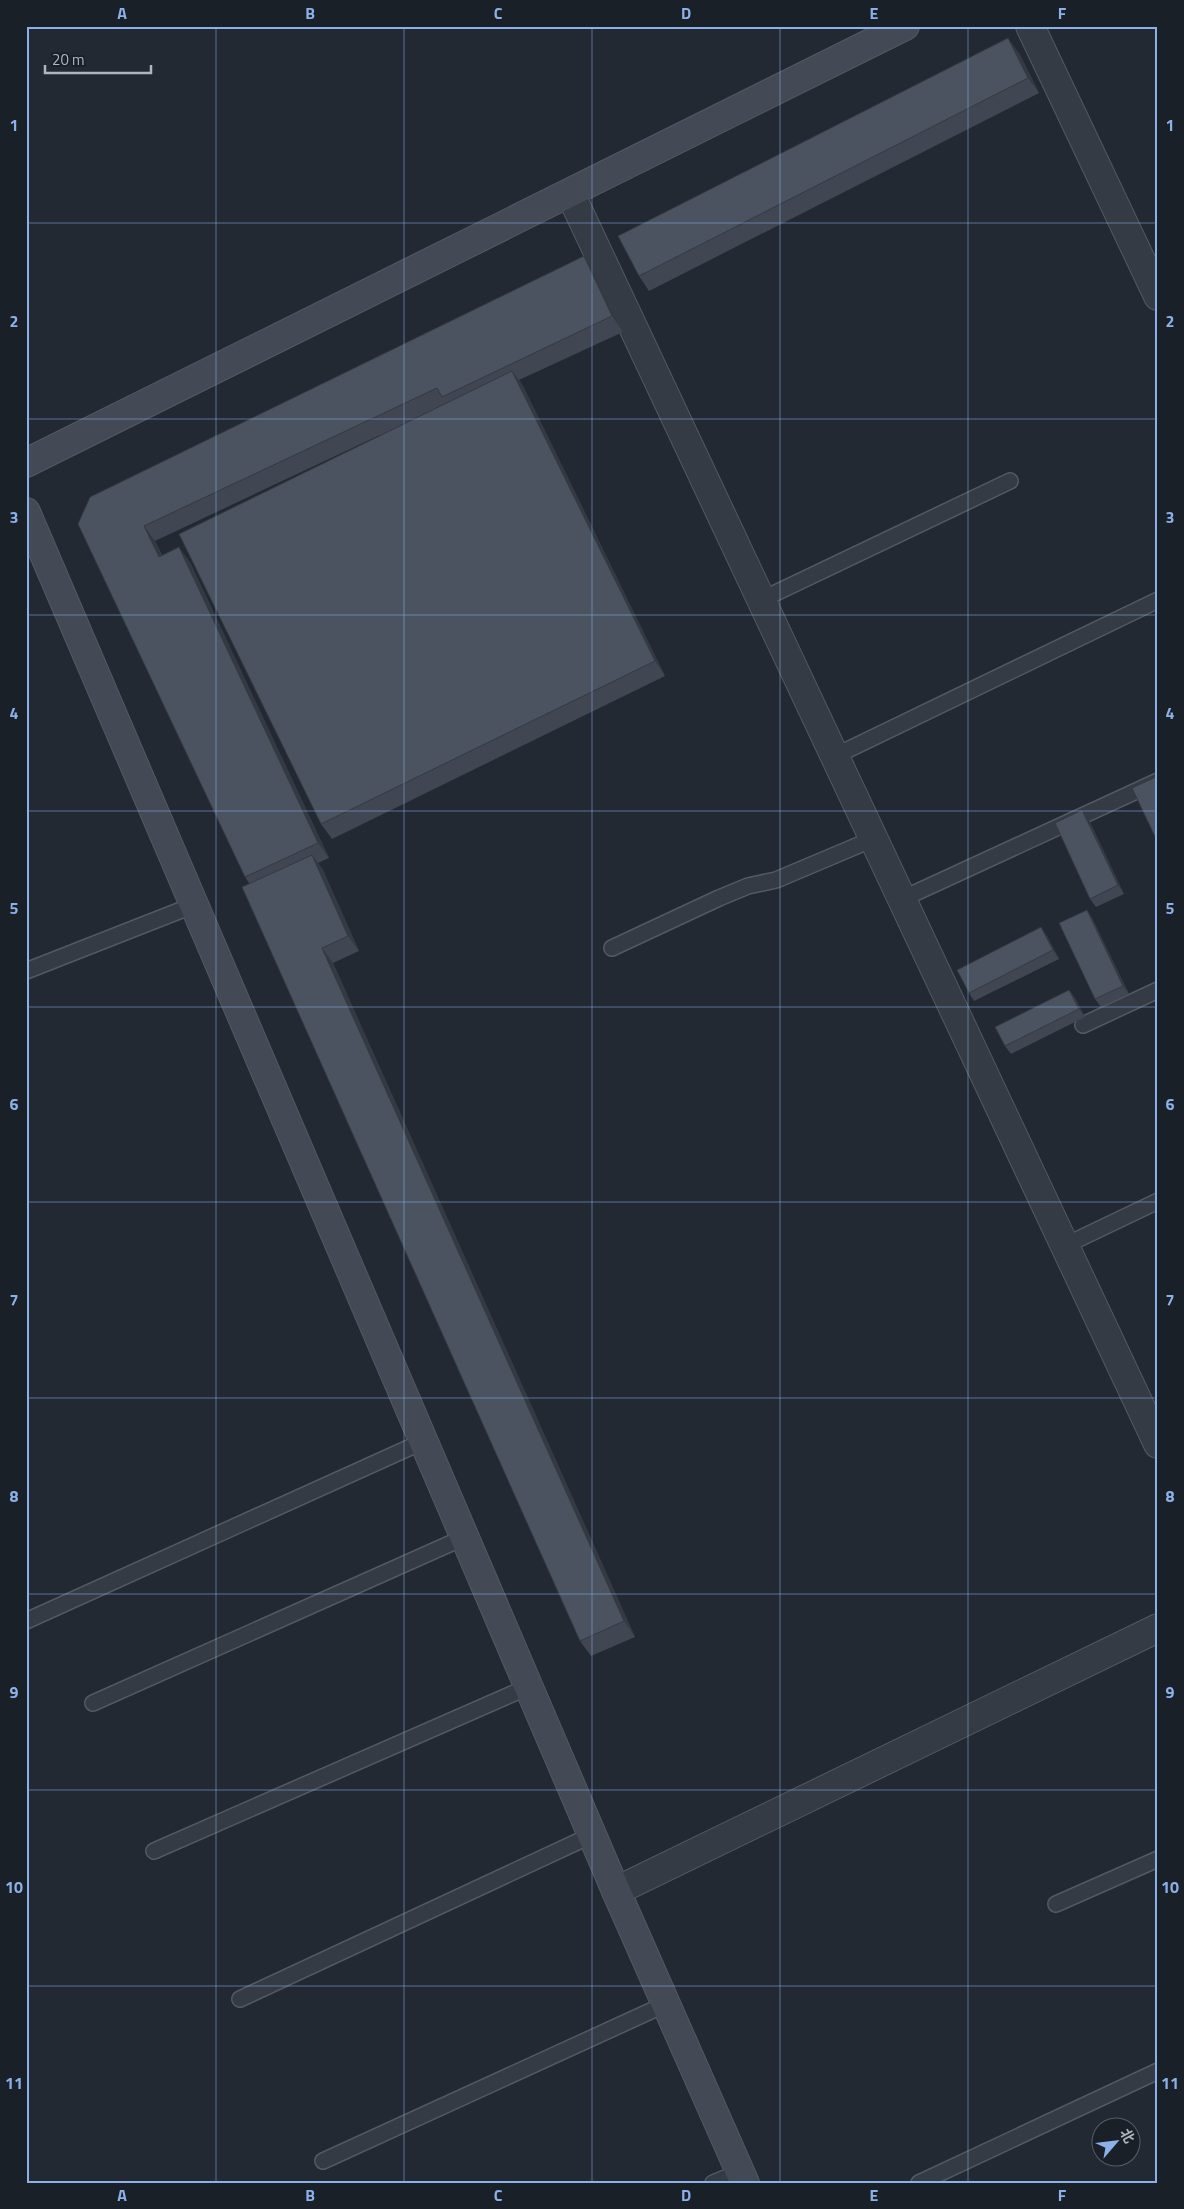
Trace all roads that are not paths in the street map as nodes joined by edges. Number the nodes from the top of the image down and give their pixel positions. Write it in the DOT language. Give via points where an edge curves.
graph roads {
  1 [pos="905,26"];
  2 [pos="1030,26"];
  3 [pos="570,192"];
  4 [pos="1158,296"];
  5 [pos="26,463"];
  6 [pos="1010,481"];
  7 [pos="26,512"];
  8 [pos="761,600"];
  9 [pos="1158,600"];
  10 [pos="835,756"];
  11 [pos="1158,781"];
  12 [pos="873,839"];
  13 [pos="902,900"];
  14 [pos="194,904"];
  15 [pos="612,948"];
  16 [pos="26,971"];
  17 [pos="1158,990"];
  18 [pos="1083,1025"];
  19 [pos="1158,1200"];
  20 [pos="1064,1246"];
  21 [pos="1152,1415"];
  22 [pos="424,1442"];
  23 [pos="1158,1444"];
  24 [pos="465,1537"];
  25 [pos="26,1621"];
  26 [pos="1158,1628"];
  27 [pos="528,1687"];
  28 [pos="93,1703"];
  29 [pos="592,1835"];
  30 [pos="154,1851"];
  31 [pos="1158,1859"];
  32 [pos="616,1890"];
  33 [pos="1056,1904"];
  34 [pos="240,1999"];
  35 [pos="666,2004"];
  36 [pos="1158,2071"];
  37 [pos="323,2162"];
  38 [pos="742,2177"];
  39 [pos="712,2183"];
  40 [pos="919,2183"];
  1 -- 3 [label="street"];
  2 -- 4 [label="street"];
  3 -- 5 [label="street"];
  3 -- 8 [label="street"];
  6 -- 8 [label="lane"];
  7 -- 14 [label="street"];
  8 -- 10 [label="street"];
  9 -- 10 [label="lane"];
  10 -- 12 [label="street"];
  11 -- 13 [label="lane"];
  12 -- 13 [label="street"];
  12 -- 15 [label="lane" via="776,880 748,886 719,898"];
  13 -- 20 [label="street"];
  14 -- 16 [label="lane"];
  14 -- 22 [label="street"];
  17 -- 18 [label="lane"];
  19 -- 20 [label="lane"];
  20 -- 21 [label="street"];
  21 -- 23 [label="street"];
  22 -- 24 [label="street"];
  22 -- 25 [label="lane"];
  24 -- 27 [label="street"];
  24 -- 28 [label="lane"];
  26 -- 32 [label="street"];
  27 -- 29 [label="street"];
  27 -- 30 [label="lane"];
  29 -- 32 [label="street"];
  29 -- 34 [label="lane"];
  31 -- 33 [label="lane"];
  32 -- 35 [label="street"];
  35 -- 37 [label="lane"];
  35 -- 38 [label="street"];
  36 -- 40 [label="lane"];
  38 -- 39 [label="lane"];
}
